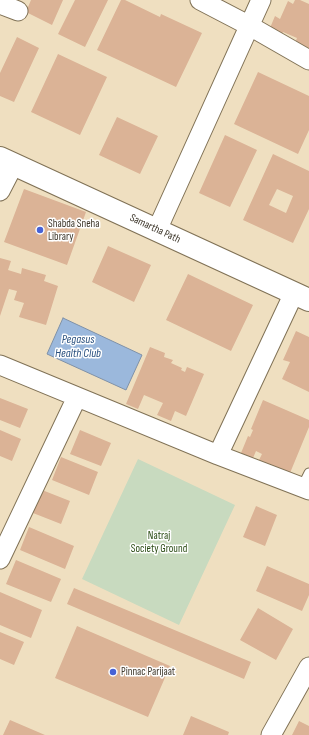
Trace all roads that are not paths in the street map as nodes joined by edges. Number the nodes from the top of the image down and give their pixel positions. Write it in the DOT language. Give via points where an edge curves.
graph roads {
  1 [pos="200,0"];
  2 [pos="261,0"];
  3 [pos="0,4"];
  4 [pos="18,12"];
  5 [pos="248,25"];
  6 [pos="309,60"];
  7 [pos="7,161"];
  8 [pos="0,192"];
  9 [pos="157,230"];
  10 [pos="302,296"];
  11 [pos="0,365"];
  12 [pos="77,397"];
  13 [pos="218,455"];
  14 [pos="307,483"];
  15 [pos="0,559"];
  16 [pos="309,667"];
  17 [pos="302,694"];
  18 [pos="271,735"];
  1 -- 5 [label="street"];
  2 -- 5 [label="street"];
  3 -- 4 [label="street"];
  5 -- 6 [label="street"];
  5 -- 9 [label="street"];
  7 -- 8 [label="street"];
  7 -- 9 [label="street, Samartha Path"];
  9 -- 10 [label="street, Samartha Path"];
  10 -- 13 [label="street"];
  11 -- 12 [label="street"];
  12 -- 13 [label="street"];
  12 -- 15 [label="street"];
  13 -- 14 [label="street"];
  16 -- 17 [label="street"];
  17 -- 18 [label="street"];
}
